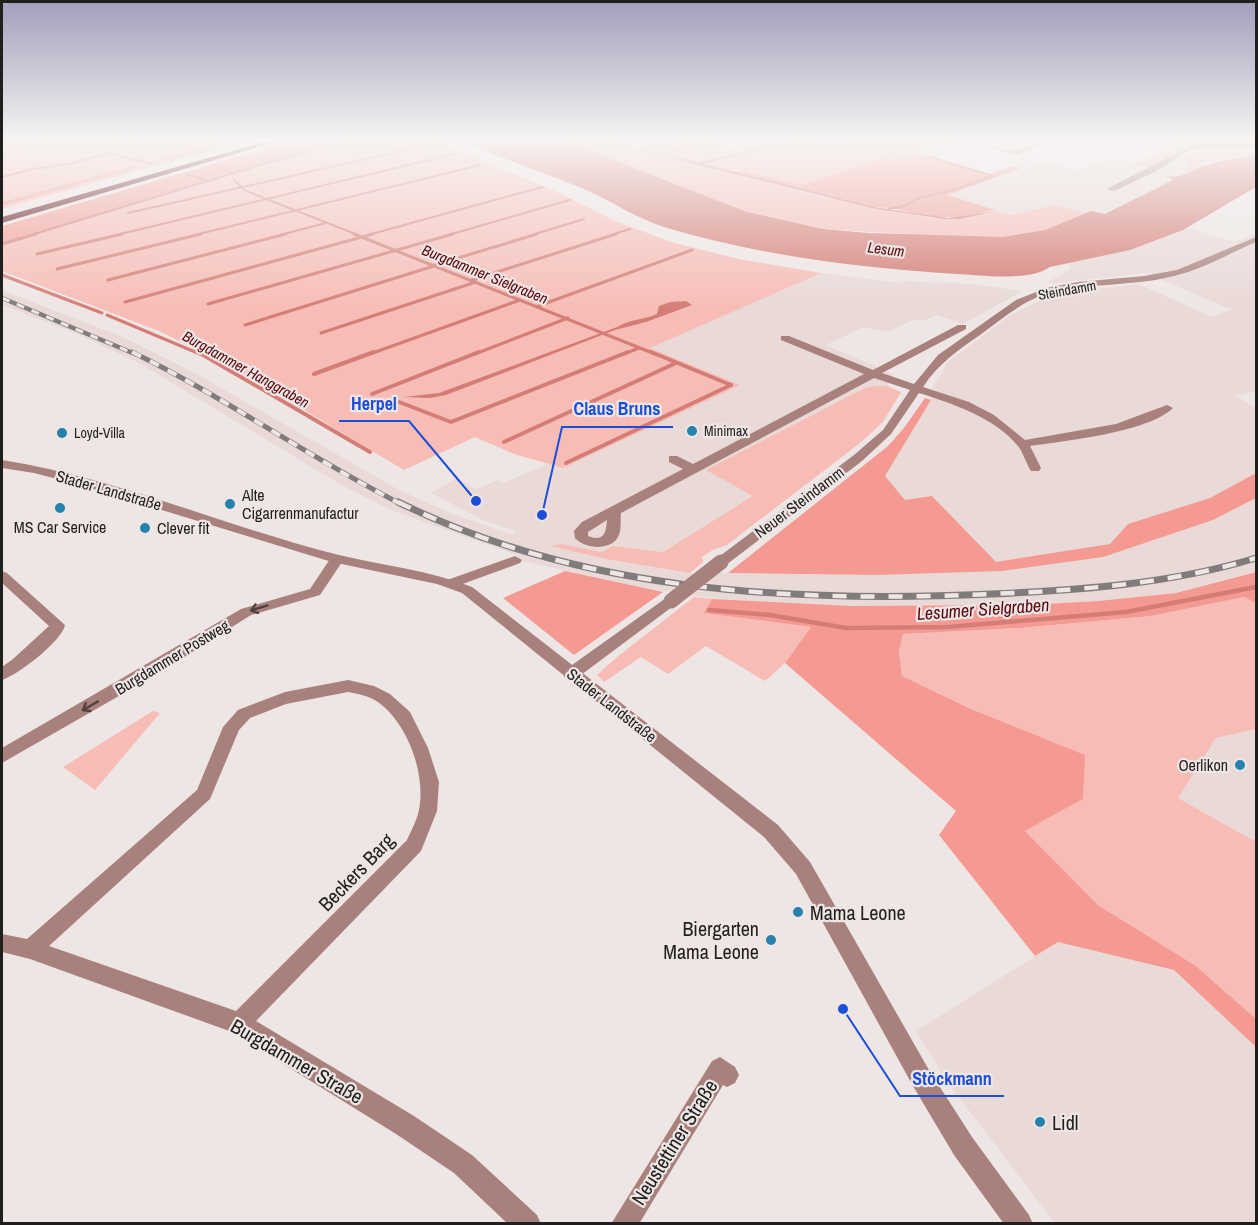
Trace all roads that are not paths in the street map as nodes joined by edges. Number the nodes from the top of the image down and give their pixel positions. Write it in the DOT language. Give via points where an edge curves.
graph roads {
  1 [pos="61,197"];
  2 [pos="81,197"];
  3 [pos="2,214"];
  4 [pos="2,220"];
  5 [pos="1257,239"];
  6 [pos="962,327"];
  7 [pos="784,338"];
  8 [pos="873,374"];
  9 [pos="917,390"];
  10 [pos="1167,408"];
  11 [pos="1023,444"];
  12 [pos="673,459"];
  13 [pos="2,465"];
  14 [pos="1035,468"];
  15 [pos="693,469"];
  16 [pos="614,512"];
  17 [pos="337,559"];
  18 [pos="515,560"];
  19 [pos="2,576"];
  20 [pos="452,583"];
  21 [pos="2,674"];
  22 [pos="571,674"];
  23 [pos="2,756"];
  24 [pos="2,943"];
  25 [pos="30,949"];
  26 [pos="239,1023"];
  27 [pos="727,1075"];
  28 [pos="528,1224"];
  29 [pos="624,1224"];
  30 [pos="1020,1224"];
  1 -- 3 [label="highway"];
  2 -- 4 [label="highway"];
  5 -- 9 [label="street, Steindamm" via="1179,272 1078,285 1030,297 952,347 929,370"];
  6 -- 8 [label="street"];
  7 -- 8 [label="street"];
  8 -- 9 [label="street"];
  8 -- 15 [label="street"];
  9 -- 11 [label="street" via="965,404 990,417"];
  9 -- 22 [label="street, Neuer Steindamm, bridge" via="887,432 858,458"];
  10 -- 11 [label="street" via="1154,417"];
  11 -- 14 [label="street"];
  12 -- 15 [label="street"];
  13 -- 17 [label="street, Stader Landstraße" via="84,482"];
  15 -- 16 [label="street"];
  17 -- 20 [label="street, Stader Landstraße"];
  17 -- 23 [label="street, Burgdammer Postweg, one-way" via="315,592 246,612"];
  18 -- 20 [label="street"];
  19 -- 21 [label="street" via="57,625 56,631"];
  20 -- 22 [label="street, Stader Landstraße" via="467,590"];
  22 -- 30 [label="street, Stader Landstraße" via="771,831 802,868 921,1078 963,1146"];
  24 -- 25 [label="street, Burgdammer Straße"];
  25 -- 26 [label="street, Burgdammer Straße"];
  25 -- 26 [label="street, Beckers Barg" via="204,794 232,727 244,714 260,706 332,688 368,690 404,716 430,782 428,811 414,845"];
  26 -- 28 [label="street, Burgdammer Straße" via="463,1164"];
  27 -- 29 [label="street, Neustettiner Straße" via="720,1069"];
}
